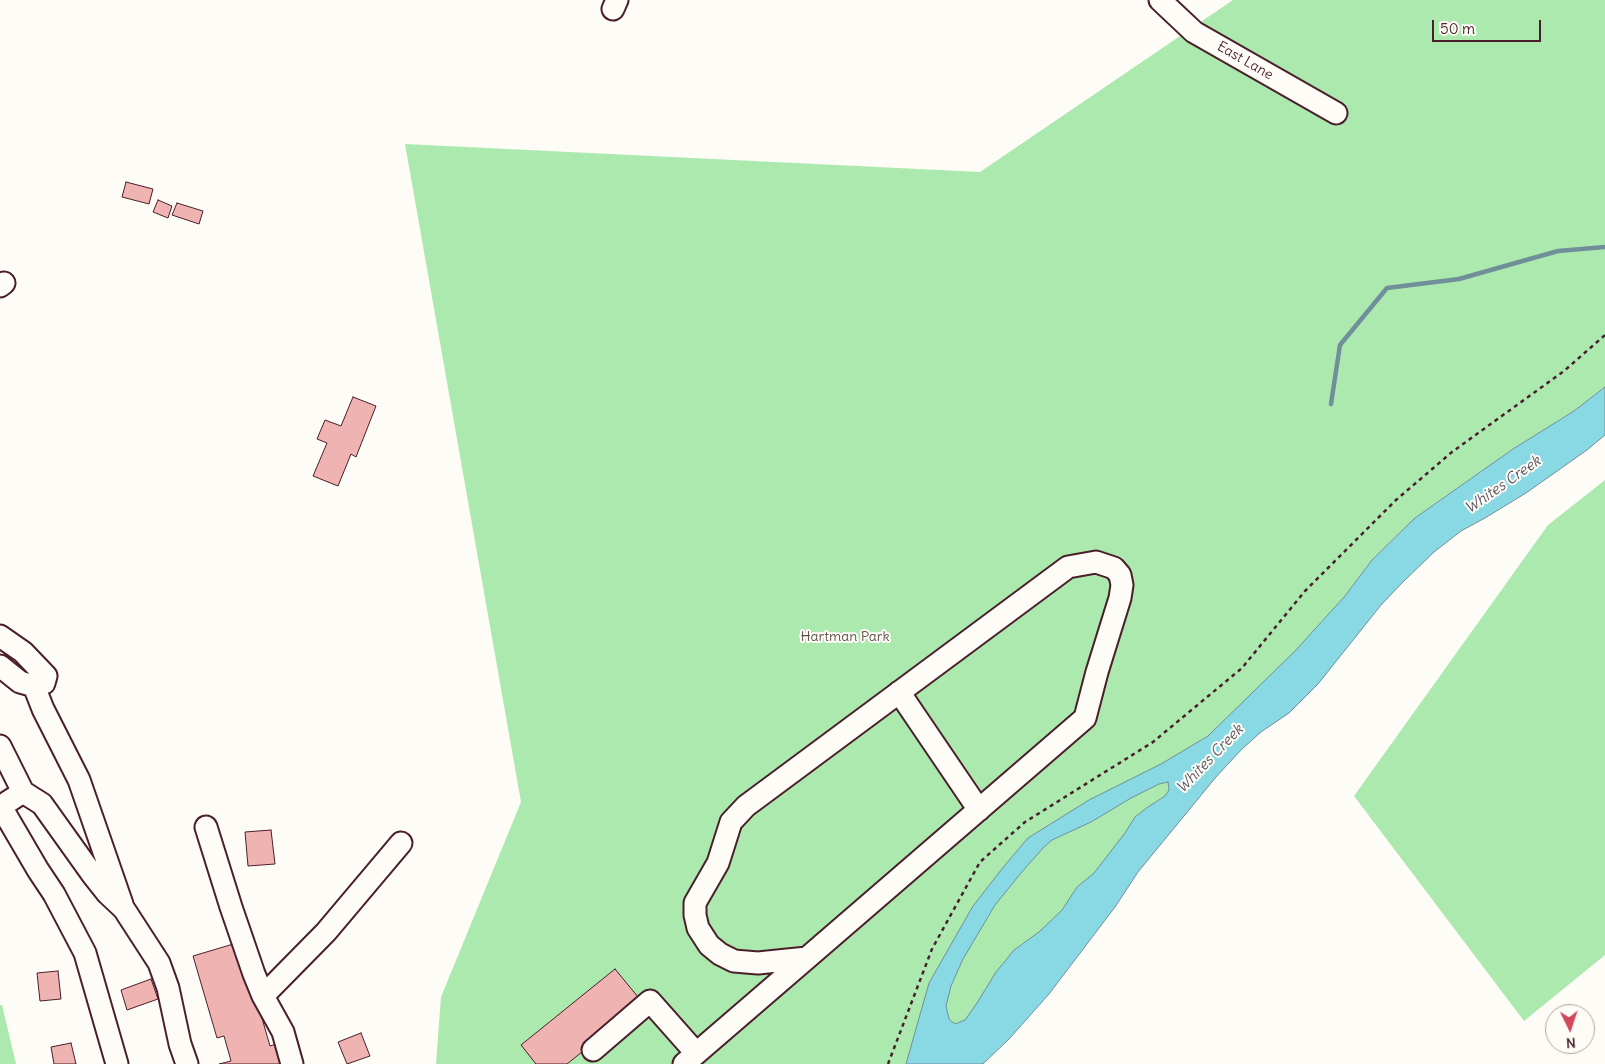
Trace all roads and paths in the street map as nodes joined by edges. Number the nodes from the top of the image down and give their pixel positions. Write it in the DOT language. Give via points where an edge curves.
graph roads {
  1 [pos="1160,0"];
  2 [pos="1336,113"];
  3 [pos="1605,335"];
  4 [pos="0,636"];
  5 [pos="0,666"];
  6 [pos="34,686"];
  7 [pos="900,692"];
  8 [pos="0,746"];
  9 [pos="23,792"];
  10 [pos="0,806"];
  11 [pos="979,810"];
  12 [pos="206,827"];
  13 [pos="401,843"];
  14 [pos="124,910"];
  15 [pos="807,958"];
  16 [pos="263,996"];
  17 [pos="593,1050"];
  18 [pos="690,1059"];
  19 [pos="117,1064"];
  20 [pos="187,1064"];
  21 [pos="292,1064"];
  22 [pos="888,1064"];
  1 -- 2 [label="street, East Lane" via="1194,32"];
  3 -- 22 [label="path" via="1564,371 1452,452 1396,500 1305,591 1242,668 1152,742 1025,822 980,862 932,948"];
  4 -- 6 [label="street" via="23,652 46,676 44,683"];
  5 -- 6 [label="street" via="20,682"];
  6 -- 14 [label="street" via="79,780"];
  7 -- 11 [label="street"];
  7 -- 11 [label="street" via="1068,567 1096,562 1114,568 1120,575 1120,598 1085,718"];
  7 -- 15 [label="street" via="746,806 731,822 718,863 694,902 698,928 708,945 734,961 758,963"];
  8 -- 9 [label="street"];
  9 -- 10 [label="street"];
  9 -- 14 [label="street" via="42,804 92,874"];
  10 -- 19 [label="street" via="54,894 85,953"];
  11 -- 15 [label="street"];
  12 -- 16 [label="street"];
  13 -- 16 [label="street" via="326,932"];
  14 -- 20 [label="street" via="159,962"];
  15 -- 18 [label="street"];
  16 -- 21 [label="street" via="283,1032"];
  17 -- 18 [label="street" via="650,1001"];
}
